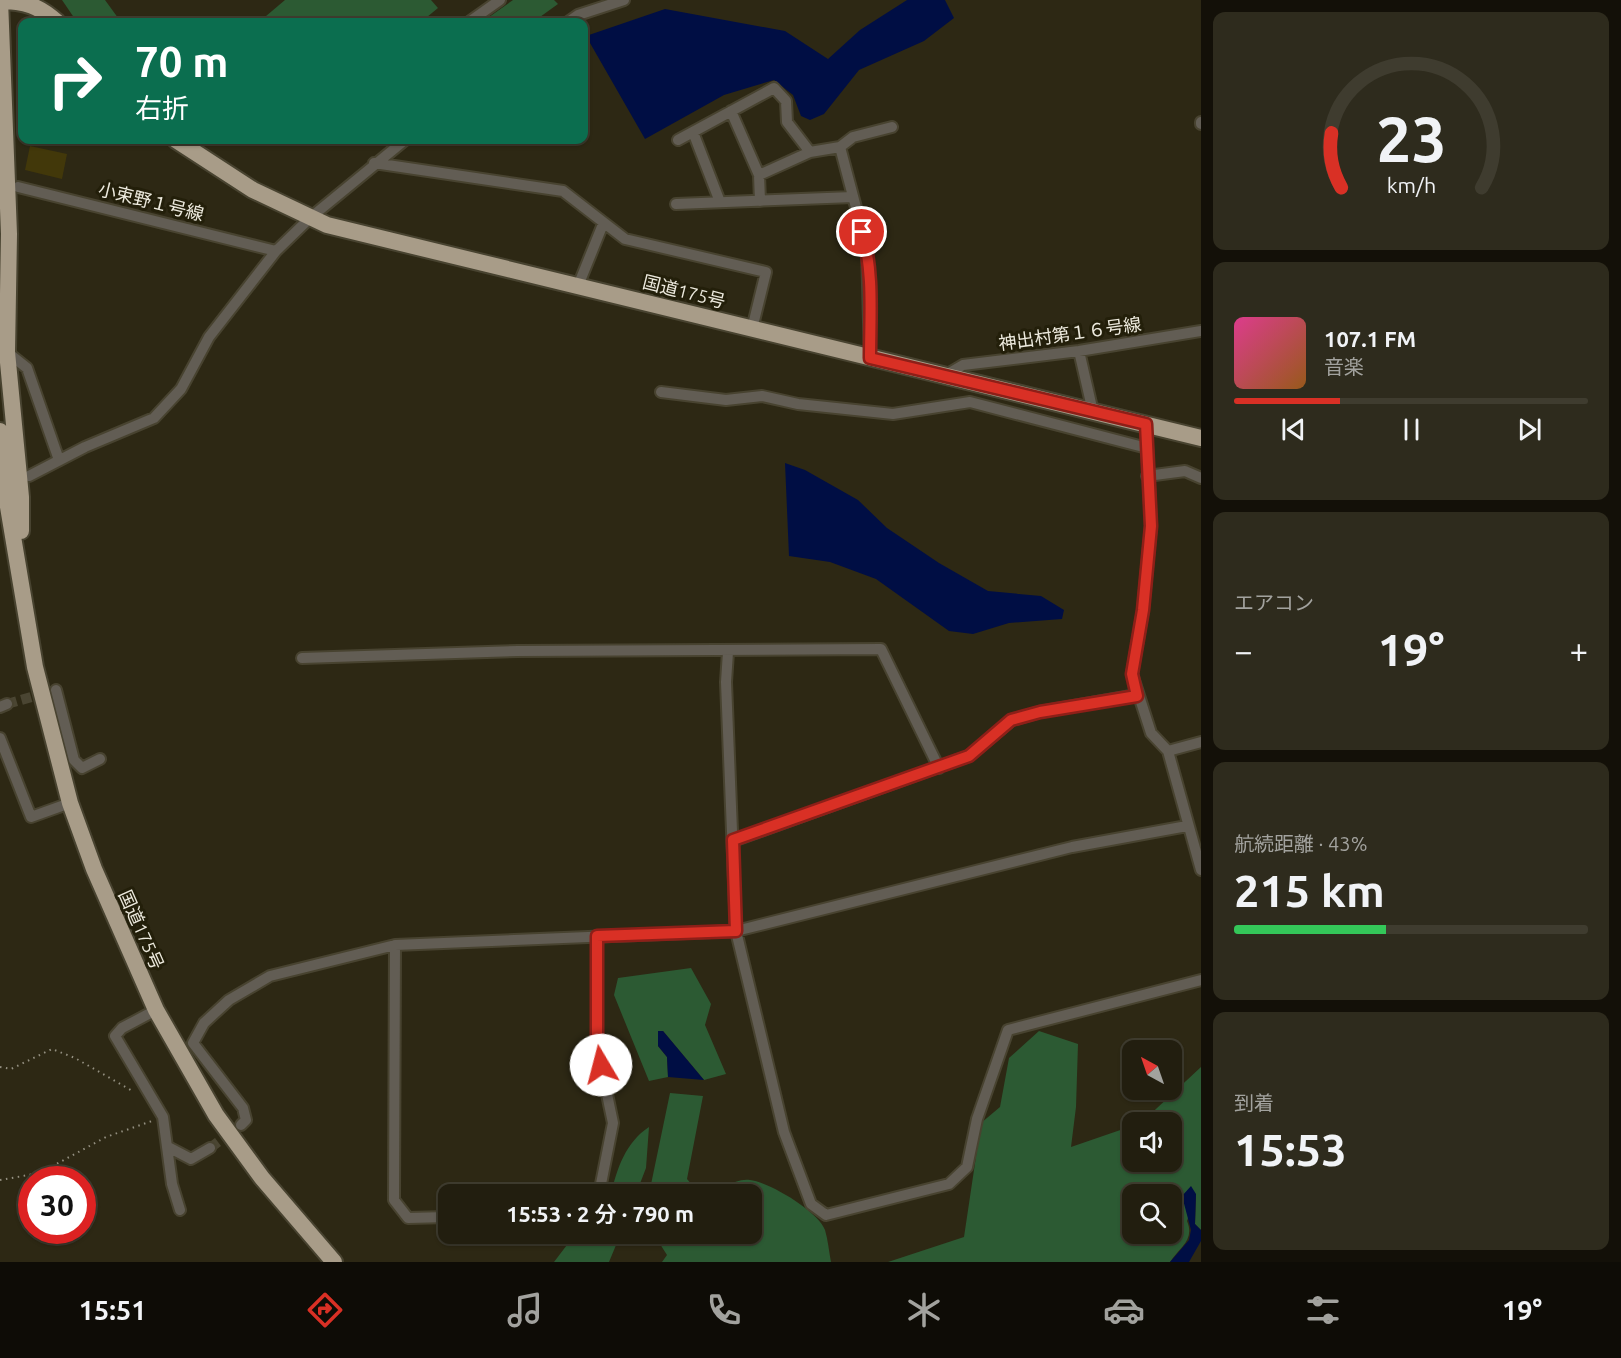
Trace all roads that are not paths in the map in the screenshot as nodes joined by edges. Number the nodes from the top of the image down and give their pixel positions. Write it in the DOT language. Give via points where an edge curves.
graph roads {
  1 [pos="500,0"];
  2 [pos="624,0"];
  3 [pos="0,1"];
  4 [pos="52,18"];
  5 [pos="475,18"];
  6 [pos="574,18"];
  7 [pos="731,111"];
  8 [pos="892,127"];
  9 [pos="693,132"];
  10 [pos="678,140"];
  11 [pos="182,144"];
  12 [pos="390,144"];
  13 [pos="399,144"];
  14 [pos="840,147"];
  15 [pos="810,152"];
  16 [pos="384,155"];
  17 [pos="374,163"];
  18 [pos="759,175"];
  19 [pos="18,187"];
  20 [pos="853,197"];
  21 [pos="760,201"];
  22 [pos="720,202"];
  23 [pos="676,204"];
  24 [pos="310,218"];
  25 [pos="603,224"];
  26 [pos="276,251"];
  27 [pos="578,286"];
  28 [pos="752,329"];
  29 [pos="1201,331"];
  30 [pos="1079,351"];
  31 [pos="7,352"];
  32 [pos="870,358"];
  33 [pos="946,375"];
  34 [pos="660,392"];
  35 [pos="1093,412"];
  36 [pos="1146,424"];
  37 [pos="0,431"];
  38 [pos="1201,438"];
  39 [pos="1147,448"];
  40 [pos="59,460"];
  41 [pos="29,476"];
  42 [pos="1147,476"];
  43 [pos="1201,478"];
  44 [pos="20,565"];
  45 [pos="728,652"];
  46 [pos="302,658"];
  47 [pos="56,690"];
  48 [pos="1137,696"];
  49 [pos="0,738"];
  50 [pos="1201,742"];
  51 [pos="1168,751"];
  52 [pos="100,759"];
  53 [pos="939,768"];
  54 [pos="70,803"];
  55 [pos="1187,826"];
  56 [pos="733,840"];
  57 [pos="1201,870"];
  58 [pos="736,931"];
  59 [pos="597,936"];
  60 [pos="395,945"];
  61 [pos="1201,980"];
  62 [pos="156,1010"];
  63 [pos="185,1046"];
  64 [pos="241,1125"];
  65 [pos="168,1147"];
  66 [pos="210,1148"];
  67 [pos="601,1184"];
  68 [pos="180,1210"];
  69 [pos="438,1217"];
  70 [pos="334,1262"];
  1 -- 5 [label="street"];
  2 -- 6 [label="street"];
  3 -- 4 [label="highway, 国道175号" via="38,7"];
  3 -- 31 [label="highway, 国道175号" via="9,234"];
  7 -- 9 [label="street"];
  7 -- 15 [label="street" via="774,88 786,101 787,122"];
  7 -- 18 [label="street"];
  8 -- 14 [label="street" via="853,137"];
  9 -- 10 [label="street"];
  9 -- 22 [label="street"];
  11 -- 24 [label="highway, 国道175号" via="253,190"];
  12 -- 16 [label="street"];
  13 -- 16 [label="street"];
  14 -- 15 [label="street"];
  14 -- 20 [label="street"];
  15 -- 18 [label="street"];
  16 -- 17 [label="street"];
  17 -- 24 [label="street"];
  17 -- 25 [label="street" via="564,191"];
  18 -- 21 [label="street"];
  19 -- 26 [label="street, 小束野１号線"];
  20 -- 21 [label="street"];
  20 -- 32 [label="street" via="867,249"];
  21 -- 22 [label="street"];
  22 -- 23 [label="street"];
  24 -- 26 [label="street"];
  24 -- 27 [label="highway, 国道175号" via="366,236"];
  25 -- 27 [label="street"];
  25 -- 28 [label="street" via="625,239 766,272"];
  26 -- 40 [label="street" via="209,337 181,389 154,418"];
  27 -- 28 [label="highway, 国道175号"];
  28 -- 32 [label="highway, 国道175号"];
  29 -- 30 [label="street, 神出村第１６号線"];
  30 -- 33 [label="street, 神出村第１６号線" via="963,365"];
  30 -- 35 [label="street"];
  31 -- 40 [label="street" via="27,368"];
  31 -- 44 [label="highway, 国道175号" via="21,497"];
  32 -- 33 [label="highway, 国道175号"];
  33 -- 35 [label="highway, 国道175号"];
  34 -- 39 [label="street" via="726,400 762,396 798,404 893,414 970,402"];
  35 -- 36 [label="highway, 国道175号"];
  36 -- 38 [label="highway, 国道175号"];
  36 -- 39 [label="street"];
  37 -- 44 [label="highway, 国道175号" via="6,495"];
  39 -- 42 [label="street"];
  40 -- 41 [label="street"];
  42 -- 43 [label="street" via="1185,471"];
  42 -- 48 [label="street" via="1151,526 1132,674"];
  44 -- 54 [label="highway, 国道175号" via="35,667"];
  45 -- 46 [label="street" via="518,651"];
  45 -- 53 [label="street" via="881,649"];
  45 -- 56 [label="street"];
  47 -- 52 [label="street" via="74,760 82,768"];
  48 -- 51 [label="street" via="1151,733"];
  48 -- 53 [label="street" via="1011,720 969,756"];
  49 -- 54 [label="street" via="32,817"];
  50 -- 51 [label="street"];
  51 -- 55 [label="street"];
  53 -- 56 [label="street"];
  54 -- 62 [label="highway, 国道175号" via="121,936"];
  55 -- 57 [label="street"];
  55 -- 58 [label="street" via="1072,847"];
  56 -- 58 [label="street"];
  58 -- 59 [label="street"];
  58 -- 61 [label="street" via="784,1132 811,1204 826,1215 949,1184 967,1167 977,1119 1008,1030"];
  59 -- 60 [label="street"];
  59 -- 67 [label="street" via="597,1046 613,1123"];
  60 -- 63 [label="street" via="270,976 230,1000"];
  60 -- 69 [label="street" via="394,1200 408,1218"];
  62 -- 63 [label="highway, 国道175号"];
  62 -- 65 [label="street" via="122,1028 115,1036 163,1117"];
  63 -- 64 [label="street" via="208,1066 243,1108 246,1120"];
  63 -- 70 [label="highway, 国道175号" via="216,1115 262,1178"];
  65 -- 66 [label="street" via="191,1159"];
  65 -- 68 [label="street"];
}
